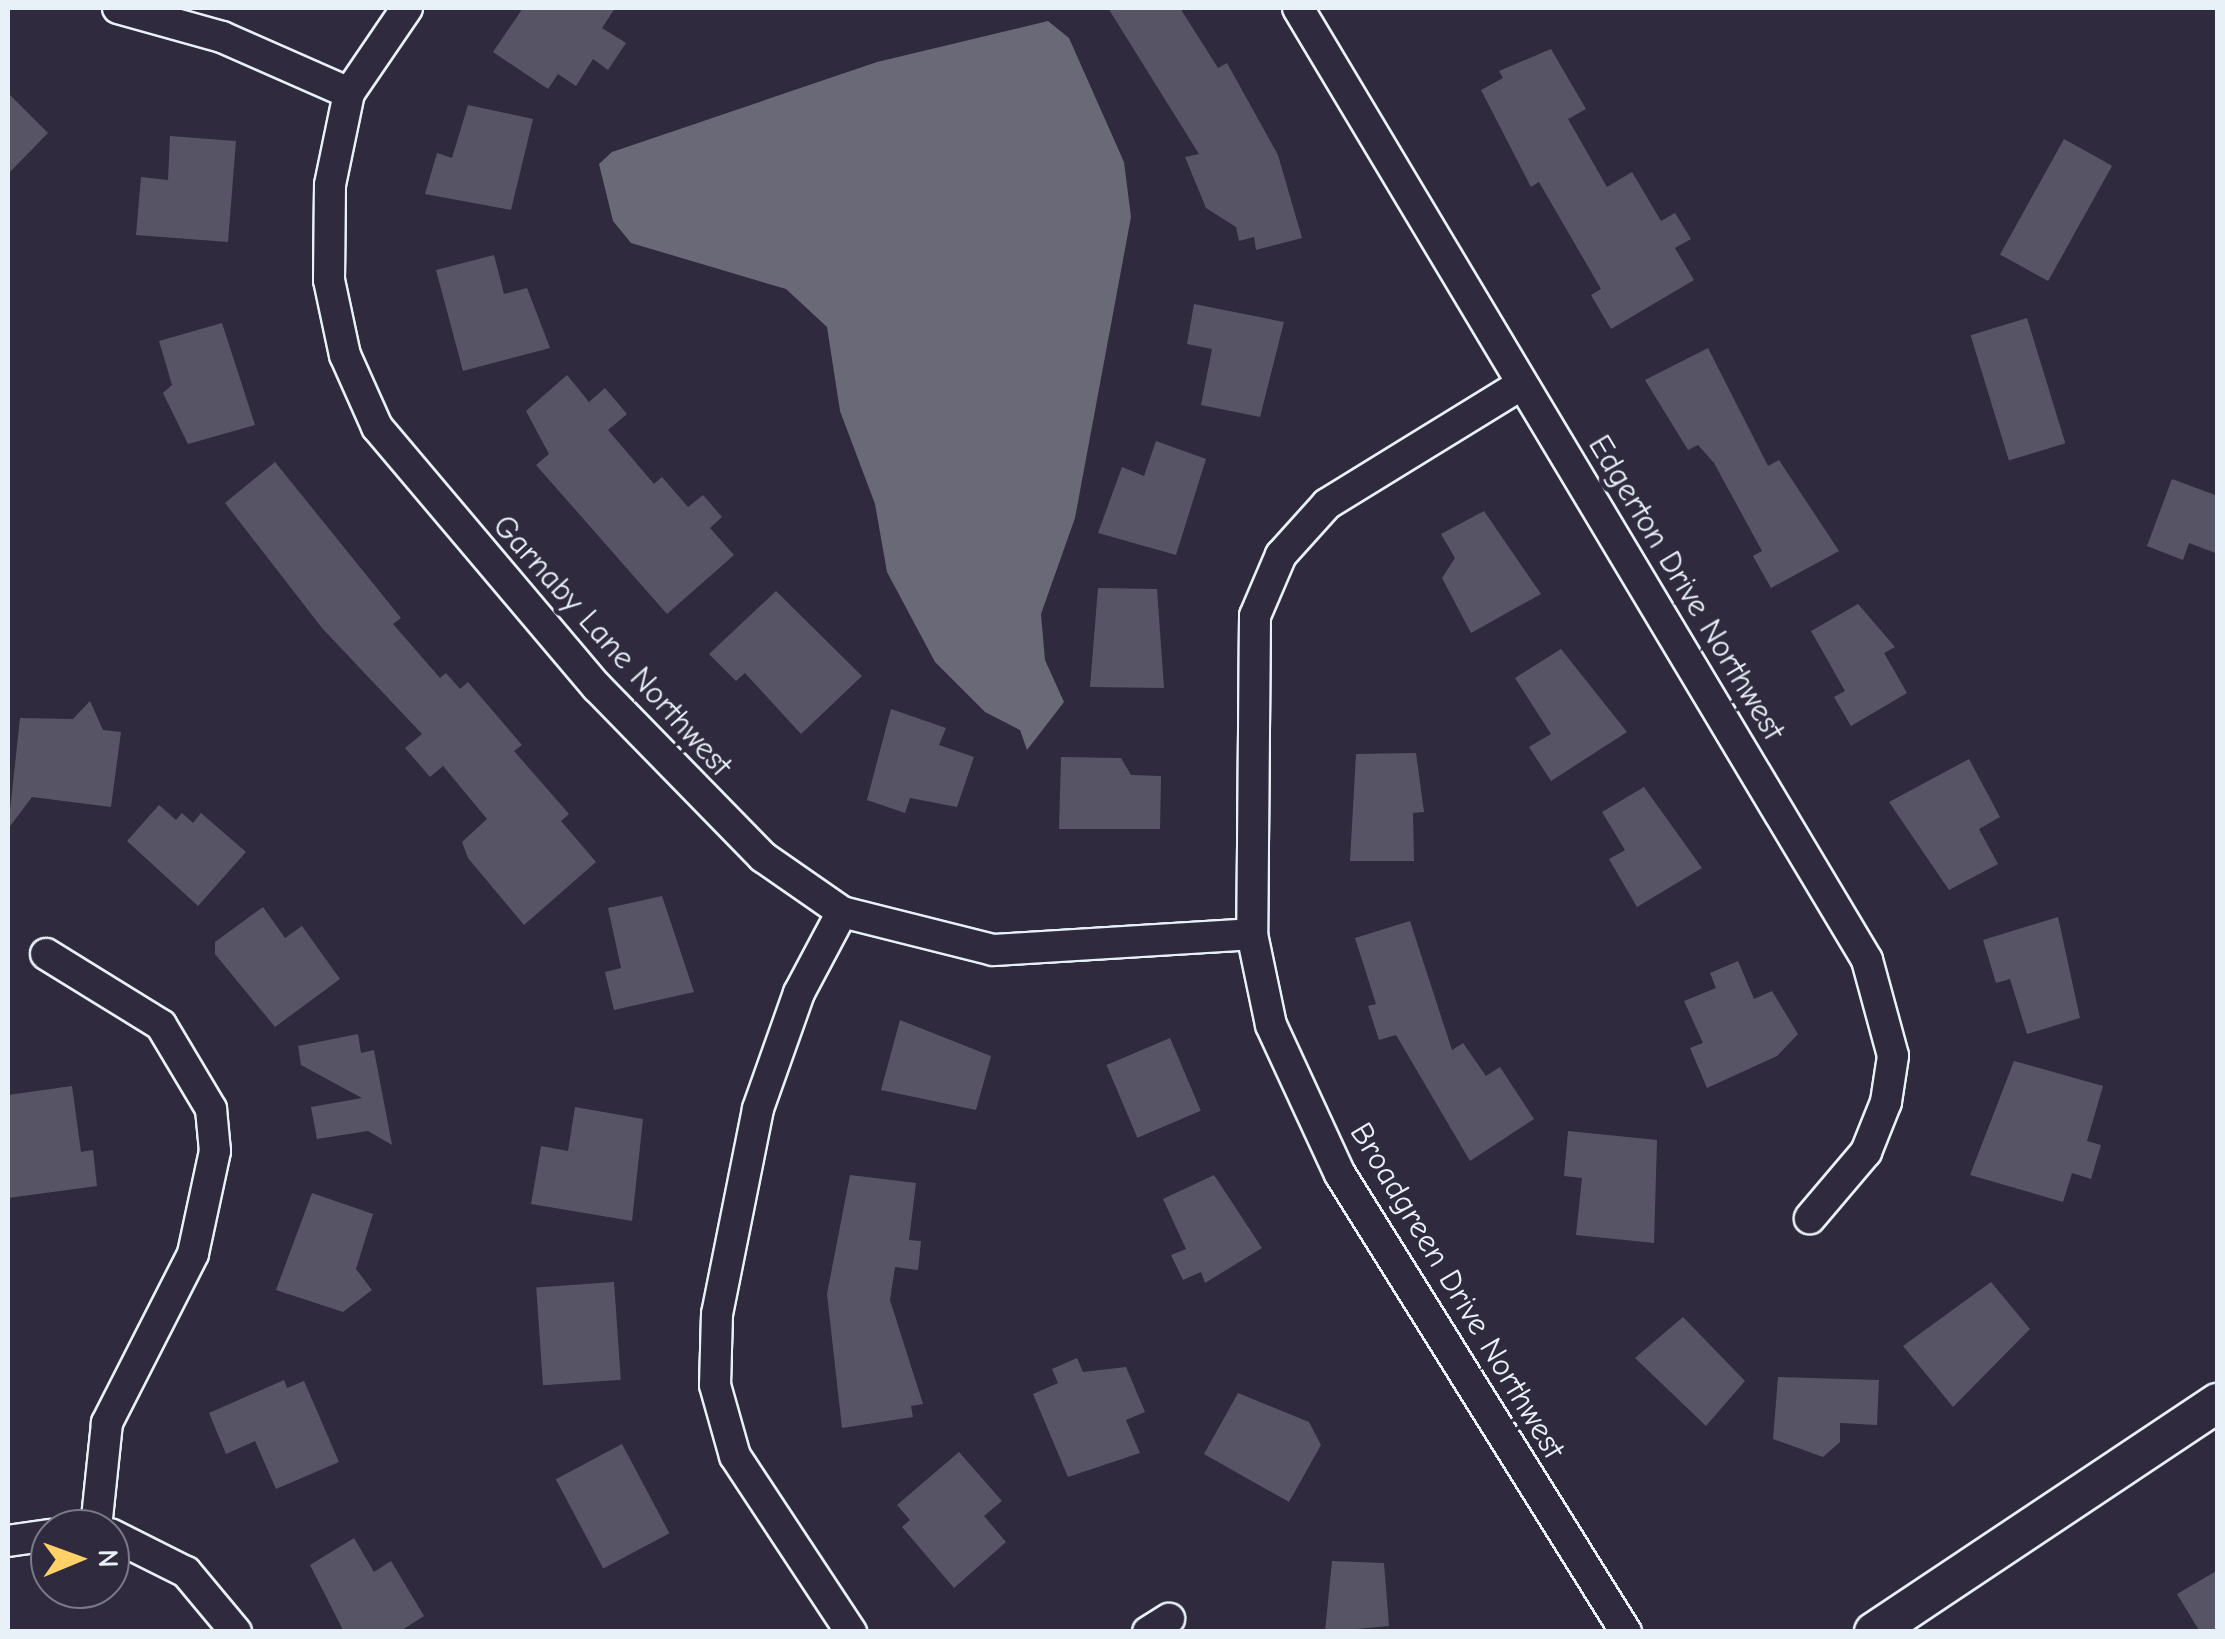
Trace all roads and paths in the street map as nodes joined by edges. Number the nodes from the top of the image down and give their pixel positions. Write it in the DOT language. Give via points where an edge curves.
graph roads {
  1 [pos="118,8"];
  2 [pos="407,8"];
  3 [pos="1298,8"];
  4 [pos="348,93"];
  5 [pos="1522,384"];
  6 [pos="842,912"];
  7 [pos="1252,934"];
  8 [pos="46,954"];
  9 [pos="1810,1218"];
  10 [pos="2218,1403"];
  11 [pos="97,1509"];
  12 [pos="130,1544"];
  13 [pos="236,1632"];
  14 [pos="851,1632"];
  15 [pos="1626,1632"];
  16 [pos="1874,1632"];
  1 -- 4 [label="street" via="222,36"];
  2 -- 4 [label="street, Garnaby Lane Northwest"];
  3 -- 5 [label="street, Edgerton Drive Northwest"];
  4 -- 6 [label="street, Garnaby Lane Northwest" via="330,185 330,280 345,356 378,427 691,789 763,857"];
  5 -- 7 [label="street, Broadgreen Drive Northwest" via="1327,504 1281,556 1255,616"];
  5 -- 9 [label="street, Edgerton Drive Northwest" via="1867,960 1892,1056 1886,1102 1866,1152"];
  6 -- 7 [label="street, Garnaby Lane Northwest" via="993,950"];
  6 -- 14 [label="street" via="799,994 758,1109 718,1314 715,1385 735,1456"];
  7 -- 15 [label="street, Broadgreen Drive Northwest" via="1271,1026 1340,1174"];
  8 -- 11 [label="street" via="161,1025 211,1109 215,1150 193,1254 107,1423"];
  10 -- 16 [label="street"];
  12 -- 13 [label="street" via="186,1572"];
}
